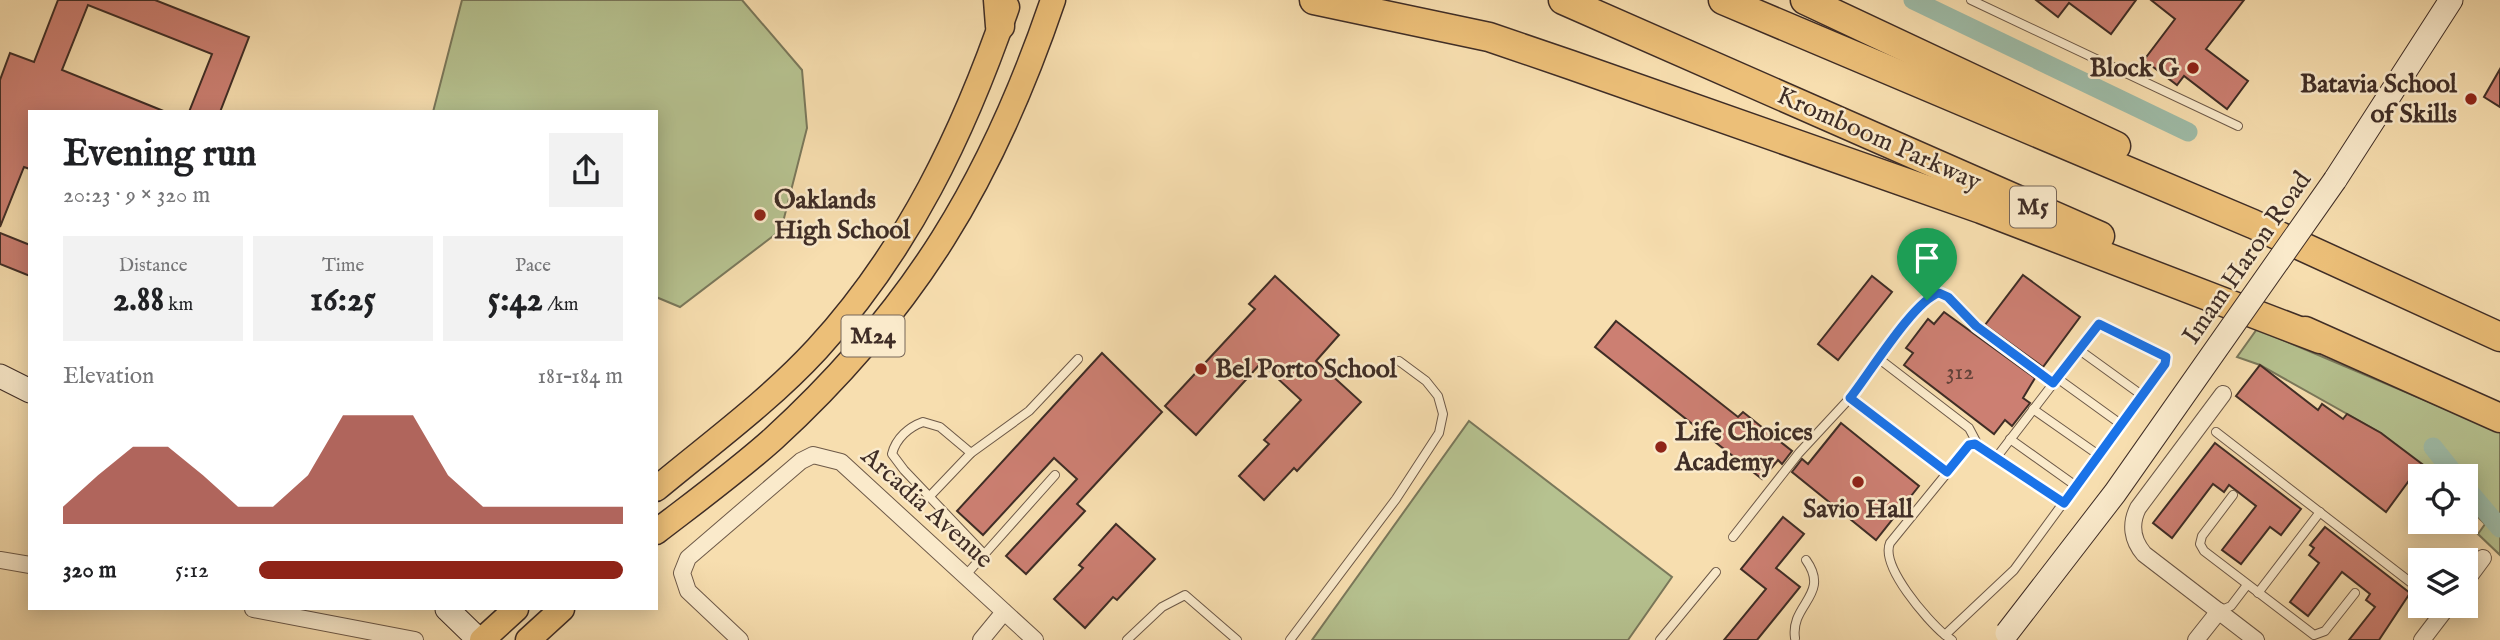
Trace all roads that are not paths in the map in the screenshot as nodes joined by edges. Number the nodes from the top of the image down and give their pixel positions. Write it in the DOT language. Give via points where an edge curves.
graph roads {
  1 [pos="1010,0"];
  2 [pos="1053,0"];
  3 [pos="1314,0"];
  4 [pos="1563,0"];
  5 [pos="1723,0"];
  6 [pos="1805,0"];
  7 [pos="1971,0"];
  8 [pos="2451,0"];
  9 [pos="999,13"];
  10 [pos="2238,126"];
  11 [pos="2253,224"];
  12 [pos="2500,337"];
  13 [pos="2320,339"];
  14 [pos="2078,349"];
  15 [pos="1878,358"];
  16 [pos="1078,359"];
  17 [pos="1399,361"];
  18 [pos="0,376"];
  19 [pos="2055,381"];
  20 [pos="28,390"];
  21 [pos="2223,394"];
  22 [pos="2143,396"];
  23 [pos="1850,398"];
  24 [pos="2033,410"];
  25 [pos="2500,418"];
  26 [pos="2122,425"];
  27 [pos="2216,432"];
  28 [pos="2010,439"];
  29 [pos="1978,445"];
  30 [pos="971,453"];
  31 [pos="2100,456"];
  32 [pos="1996,458"];
  33 [pos="1947,472"];
  34 [pos="1055,475"];
  35 [pos="2076,486"];
  36 [pos="658,487"];
  37 [pos="2233,495"];
  38 [pos="929,496"];
  39 [pos="2064,503"];
  40 [pos="2320,512"];
  41 [pos="658,531"];
  42 [pos="1733,537"];
  43 [pos="984,554"];
  44 [pos="2483,558"];
  45 [pos="0,560"];
  46 [pos="1806,560"];
  47 [pos="28,565"];
  48 [pos="2478,565"];
  49 [pos="1716,572"];
  50 [pos="965,576"];
  51 [pos="2408,580"];
  52 [pos="2247,585"];
  53 [pos="2258,593"];
  54 [pos="2355,593"];
  55 [pos="258,610"];
  56 [pos="448,610"];
  57 [pos="515,610"];
  58 [pos="561,610"];
  59 [pos="2219,611"];
  60 [pos="1004,612"];
  61 [pos="2439,618"];
  62 [pos="380,637"];
  63 [pos="2005,637"];
  64 [pos="1949,638"];
  65 [pos="1797,639"];
  66 [pos="415,640"];
  67 [pos="480,640"];
  68 [pos="528,640"];
  69 [pos="740,640"];
  70 [pos="981,640"];
  71 [pos="1035,640"];
  72 [pos="1127,640"];
  73 [pos="1237,640"];
  74 [pos="1290,640"];
  75 [pos="1660,640"];
  76 [pos="1783,640"];
  77 [pos="2196,640"];
  78 [pos="2256,640"];
  79 [pos="2422,640"];
  1 -- 9 [label="main road, M24"];
  2 -- 41 [label="main road, M24" via="1011,114 973,192 916,281 861,351 772,439"];
  3 -- 13 [label="highway" via="1489,37 1981,209"];
  4 -- 13 [label="highway, Kromboom Parkway / M5" via="2262,307"];
  5 -- 11 [label="highway"];
  6 -- 11 [label="highway" via="2119,147"];
  7 -- 10 [label="lane"];
  8 -- 63 [label="street, Imam Haron Road, bridge" via="2335,180 2160,429"];
  9 -- 36 [label="main road, M24" via="972,104 939,175 889,259 816,350"];
  11 -- 12 [label="highway"];
  13 -- 25 [label="highway, Kromboom Parkway / M5"];
  14 -- 19 [label="lane"];
  14 -- 22 [label="lane"];
  14 -- 22 [label="lane" via="2102,323 2164,355 2165,364"];
  15 -- 19 [label="lane" via="1927,300 1939,293 1976,326"];
  15 -- 23 [label="lane"];
  15 -- 29 [label="lane" via="1969,428"];
  16 -- 30 [label="lane" via="1029,411"];
  17 -- 74 [label="lane" via="1438,396 1443,415 1440,433"];
  18 -- 20 [label="street"];
  19 -- 24 [label="lane"];
  19 -- 26 [label="lane"];
  21 -- 59 [label="street" via="2138,508 2133,528 2144,554"];
  22 -- 26 [label="lane"];
  23 -- 33 [label="lane"];
  23 -- 42 [label="lane" via="1799,453"];
  24 -- 28 [label="lane"];
  24 -- 31 [label="lane"];
  26 -- 31 [label="lane"];
  27 -- 40 [label="lane"];
  28 -- 32 [label="lane"];
  28 -- 35 [label="lane"];
  29 -- 32 [label="lane"];
  29 -- 33 [label="lane" via="1969,445"];
  30 -- 38 [label="lane"];
  30 -- 38 [label="lane" via="931,423 910,428 892,454"];
  31 -- 35 [label="lane"];
  32 -- 39 [label="lane"];
  33 -- 64 [label="lane" via="1890,542 1886,554 1928,621"];
  34 -- 43 [label="lane"];
  35 -- 39 [label="lane"];
  37 -- 52 [label="lane" via="2200,544"];
  38 -- 43 [label="lane"];
  39 -- 64 [label="lane" via="2014,570"];
  40 -- 51 [label="lane"];
  40 -- 53 [label="lane"];
  43 -- 50 [label="lane"];
  44 -- 48 [label="street"];
  45 -- 47 [label="street"];
  46 -- 65 [label="lane" via="1816,584 1799,614"];
  49 -- 75 [label="lane"];
  50 -- 60 [label="street, Arcadia Avenue"];
  50 -- 69 [label="street, Arcadia Avenue" via="832,457 808,456 692,553 682,573 688,592"];
  52 -- 53 [label="lane"];
  52 -- 59 [label="lane" via="2231,606"];
  53 -- 54 [label="lane" via="2318,635"];
  55 -- 62 [label="street"];
  56 -- 67 [label="street"];
  57 -- 67 [label="main road"];
  58 -- 68 [label="main road"];
  59 -- 77 [label="street"];
  59 -- 78 [label="street"];
  60 -- 70 [label="street"];
  60 -- 71 [label="street, Arcadia Avenue"];
  61 -- 79 [label="street"];
  62 -- 66 [label="street"];
  65 -- 76 [label="lane"];
  72 -- 73 [label="lane" via="1162,607 1185,594"];
}
